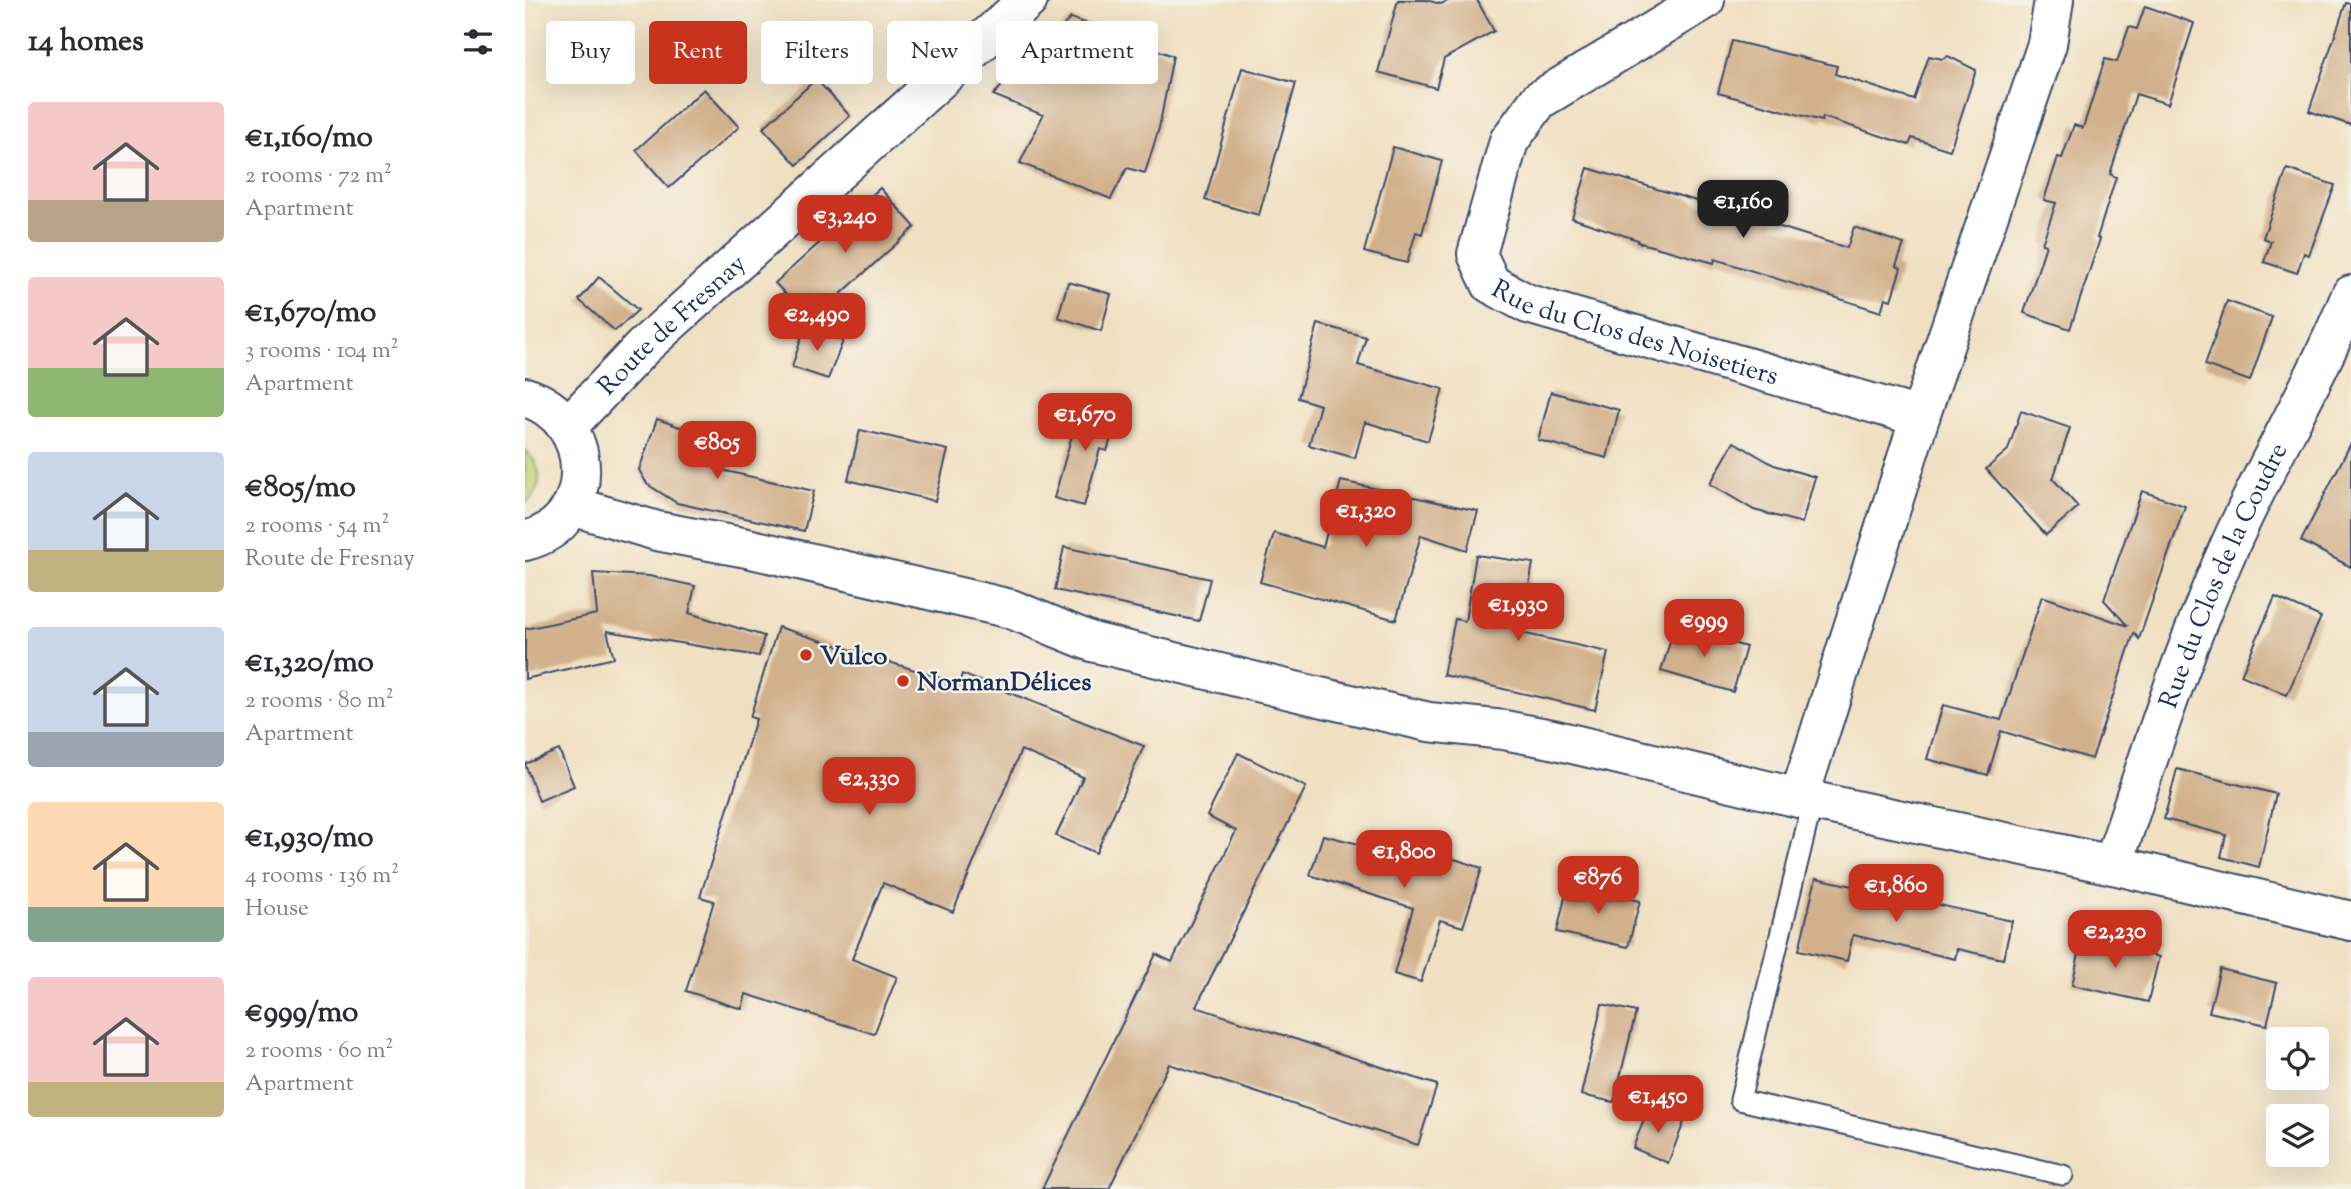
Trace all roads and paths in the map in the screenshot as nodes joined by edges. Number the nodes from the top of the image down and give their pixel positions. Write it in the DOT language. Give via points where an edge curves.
graph roads {
  1 [pos="1028,0"];
  2 [pos="1705,0"];
  3 [pos="2054,0"];
  4 [pos="2351,295"];
  5 [pos="525,397"];
  6 [pos="1920,417"];
  7 [pos="568,426"];
  8 [pos="572,506"];
  9 [pos="525,541"];
  10 [pos="1806,799"];
  11 [pos="2113,865"];
  12 [pos="2351,921"];
  13 [pos="2063,1175"];
  1 -- 7 [label="street, Route de Fresnay" via="643,347"];
  2 -- 6 [label="street, Rue du Clos des Noisetiers" via="1539,100 1509,141 1477,254 1491,284 1528,304"];
  3 -- 6 [label="street" via="2047,44"];
  4 -- 11 [label="street, Rue du Clos de la Coudre" via="2198,621"];
  5 -- 7 [label="street" via="554,412"];
  6 -- 10 [label="street"];
  7 -- 8 [label="street" via="579,452 581,480"];
  8 -- 9 [label="street" via="557,525"];
  8 -- 10 [label="street" via="657,531 1011,609 1092,642 1311,695 1430,722 1552,739"];
  10 -- 11 [label="street"];
  10 -- 13 [label="lane" via="1740,1100"];
  11 -- 12 [label="street"];
}
